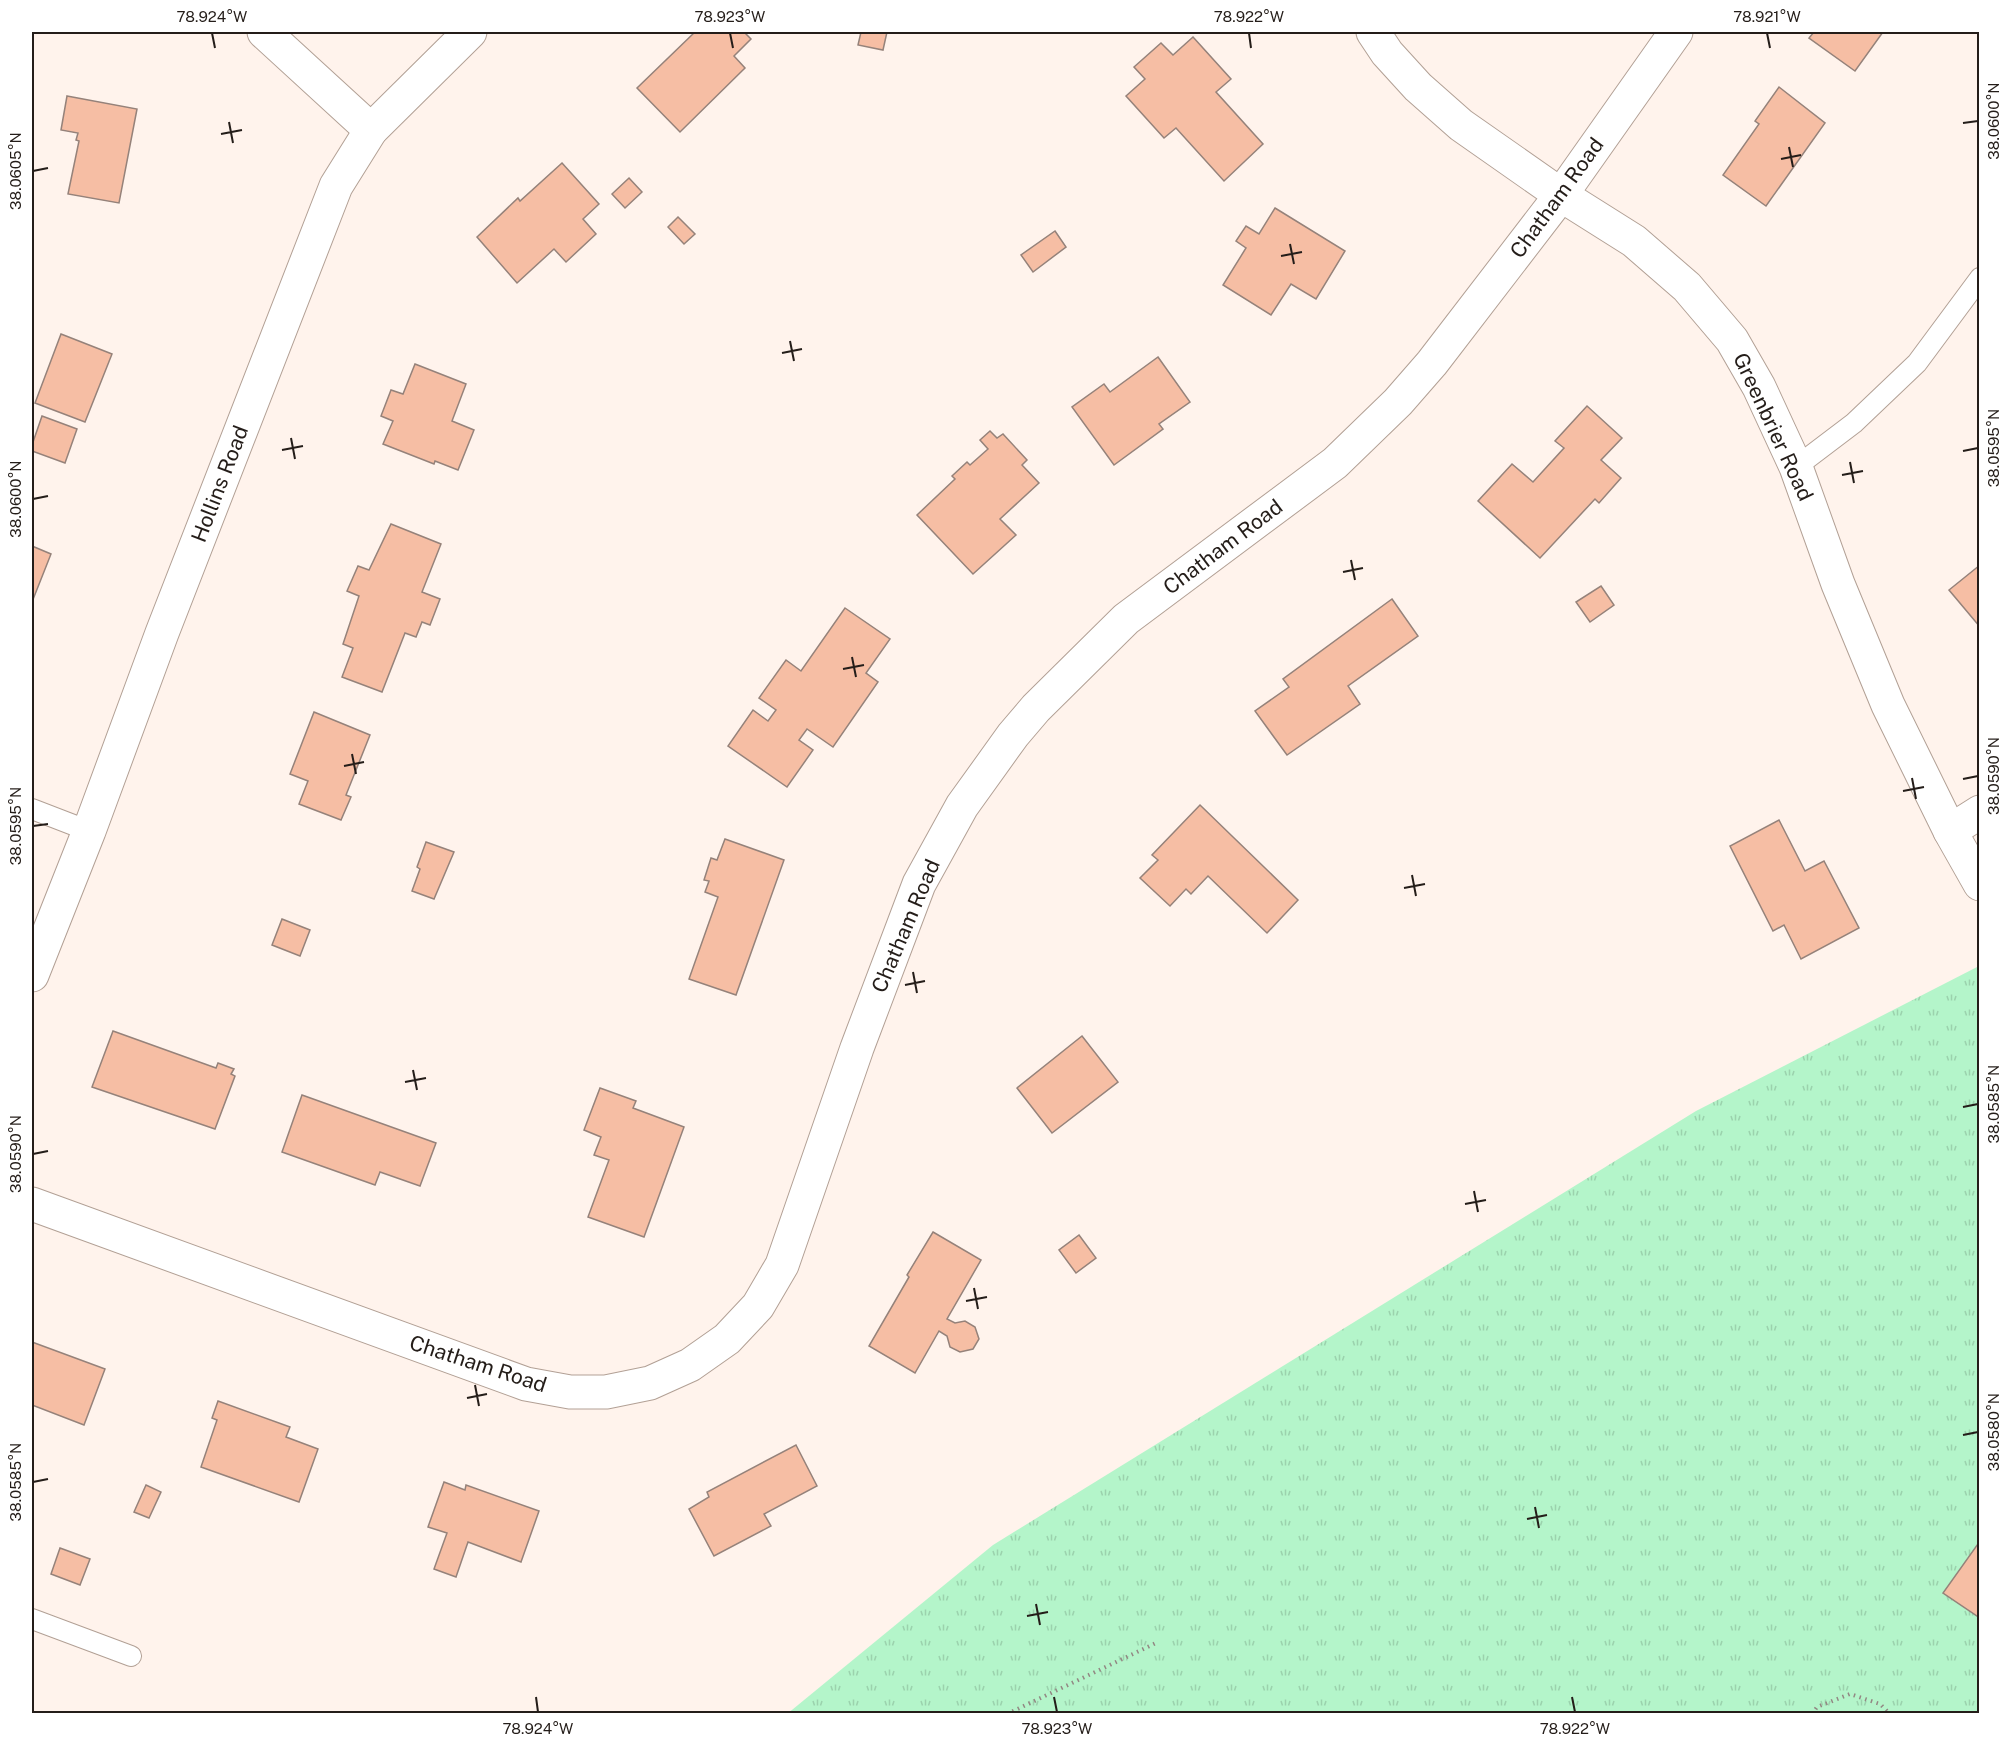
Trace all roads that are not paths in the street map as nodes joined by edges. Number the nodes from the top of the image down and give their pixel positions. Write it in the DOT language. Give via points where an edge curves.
graph roads {
  1 [pos="264,32"];
  2 [pos="470,32"];
  3 [pos="1373,32"];
  4 [pos="1676,32"];
  5 [pos="371,130"];
  6 [pos="1561,195"];
  7 [pos="1980,278"];
  8 [pos="1796,467"];
  9 [pos="32,809"];
  10 [pos="1980,812"];
  11 [pos="89,831"];
  12 [pos="1950,831"];
  13 [pos="1980,884"];
  14 [pos="32,975"];
  15 [pos="32,1204"];
  16 [pos="32,1619"];
  17 [pos="131,1656"];
  1 -- 5 [label="street"];
  2 -- 5 [label="street, Hollins Road"];
  3 -- 6 [label="street, Greenbrier Road" via="1418,87 1461,125"];
  4 -- 6 [label="street, Chatham Road"];
  5 -- 11 [label="street, Hollins Road" via="336,186"];
  6 -- 8 [label="street, Greenbrier Road" via="1634,241 1702,304 1743,359"];
  6 -- 15 [label="street, Chatham Road" via="1398,402 1335,463 1126,619 1013,735 962,807 920,884 857,1048 782,1265 758,1306 727,1339 690,1365 650,1383 606,1392 570,1392 526,1384"];
  7 -- 8 [label="lane" via="1917,363 1854,423"];
  8 -- 12 [label="street, Greenbrier Road" via="1838,584 1888,705"];
  9 -- 11 [label="lane"];
  10 -- 12 [label="street"];
  11 -- 14 [label="street, Hollins Road"];
  12 -- 13 [label="street, Greenbrier Road"];
  16 -- 17 [label="lane"];
}
